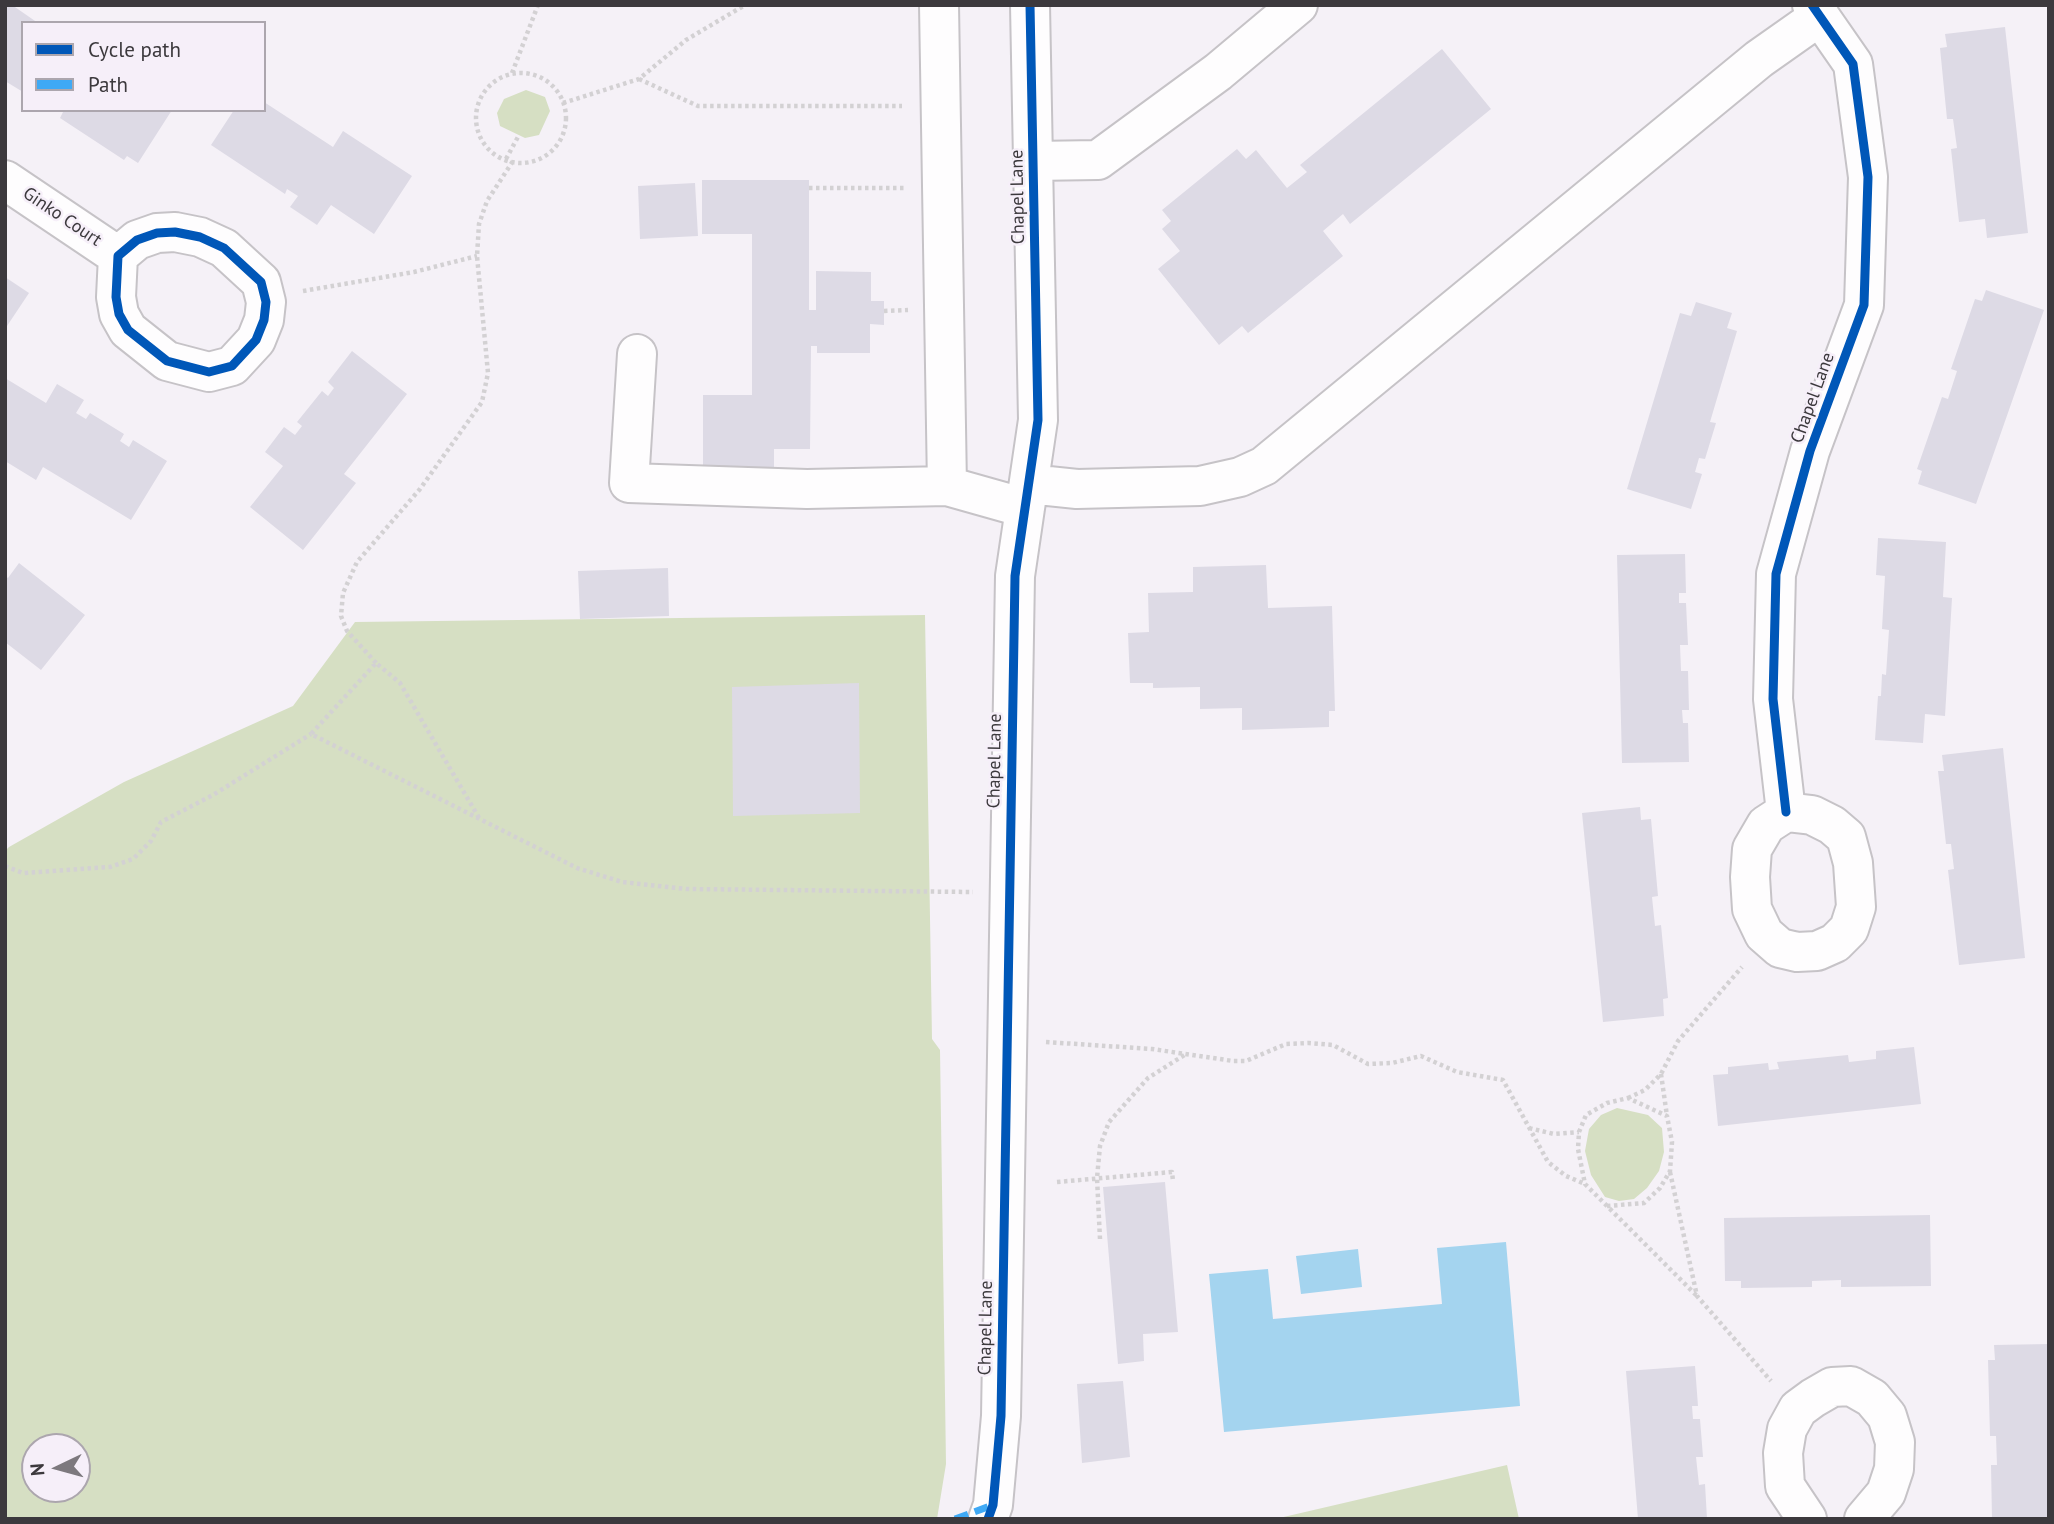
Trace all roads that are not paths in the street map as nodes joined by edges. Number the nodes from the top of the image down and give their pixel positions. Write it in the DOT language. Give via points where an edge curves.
graph roads {
  1 [pos="939,5"];
  2 [pos="1030,5"];
  3 [pos="1298,5"];
  4 [pos="1816,11"];
  5 [pos="1033,161"];
  6 [pos="5,180"];
  7 [pos="118,256"];
  8 [pos="637,354"];
  9 [pos="947,486"];
  10 [pos="1027,496"];
  11 [pos="1786,813"];
  12 [pos="988,1519"];
  13 [pos="1807,1519"];
  14 [pos="1864,1519"];
  1 -- 9 [label="street"];
  2 -- 5 [label="street, Chapel Lane"];
  3 -- 5 [label="street" via="1218,72 1098,160"];
  4 -- 10 [label="street" via="1264,466 1200,486 1077,489"];
  4 -- 11 [label="street, Chapel Lane" via="1853,64 1868,177 1864,305 1810,451 1776,574 1773,699"];
  5 -- 10 [label="street, Chapel Lane" via="1038,420"];
  6 -- 7 [label="street, Ginko Court"];
  7 -- 7 [label="street, Ginko Court" via="119,314 128,330 167,361 209,372 232,366 246,355 264,320 266,302 261,282 246,265 200,237 157,233 137,240"];
  8 -- 9 [label="street" via="629,483 807,489"];
  9 -- 10 [label="street"];
  10 -- 12 [label="street, Chapel Lane" via="1014,576 1001,1416"];
  11 -- 11 [label="street" via="1766,825 1752,849 1752,909 1764,934 1780,948 1817,951 1835,943 1849,929 1856,906 1853,863 1846,837 1832,825 1812,815"];
  13 -- 14 [label="street" via="1785,1486 1787,1429 1798,1409 1832,1387 1852,1387 1872,1398 1887,1416 1895,1442 1894,1469 1886,1493"];
}
